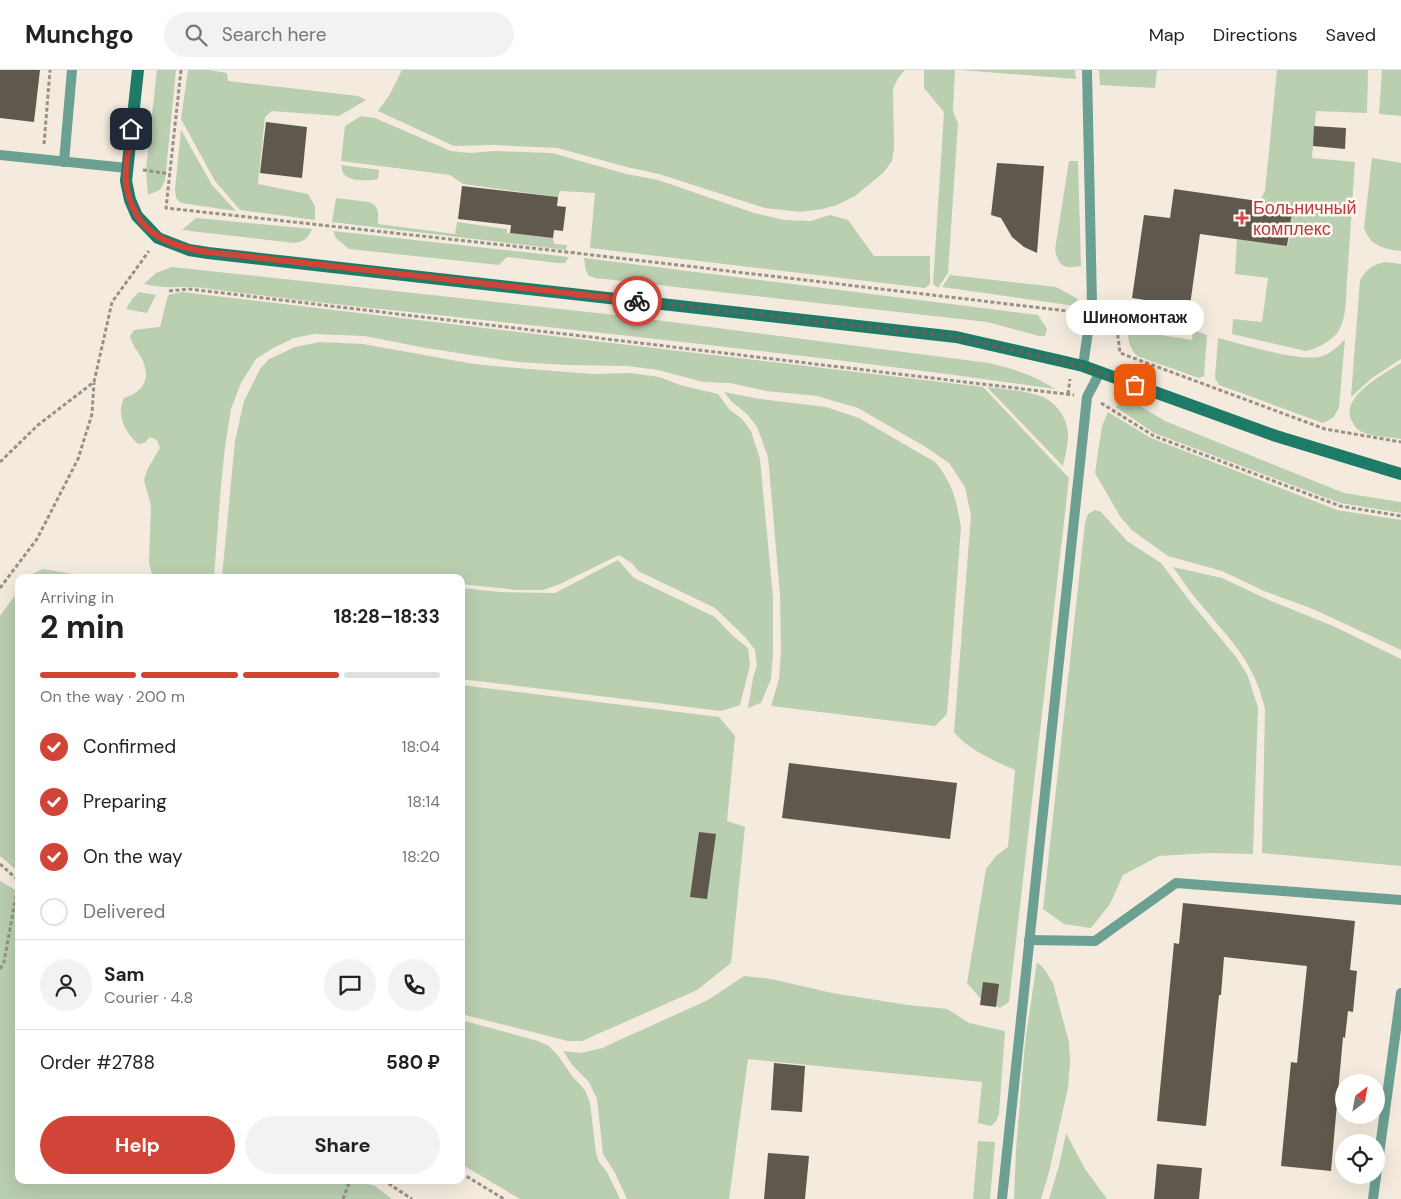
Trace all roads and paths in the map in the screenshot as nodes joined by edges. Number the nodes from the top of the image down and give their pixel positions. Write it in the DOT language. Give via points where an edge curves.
graph roads {
  1 [pos="50,70"];
  2 [pos="72,70"];
  3 [pos="138,70"];
  4 [pos="181,70"];
  5 [pos="1087,70"];
  6 [pos="0,155"];
  7 [pos="43,160"];
  8 [pos="64,162"];
  9 [pos="127,168"];
  10 [pos="170,174"];
  11 [pos="158,238"];
  12 [pos="169,291"];
  13 [pos="1090,314"];
  14 [pos="1083,366"];
  15 [pos="1100,372"];
  16 [pos="94,382"];
  17 [pos="1087,397"];
  18 [pos="1401,442"];
  19 [pos="0,462"];
  20 [pos="1401,474"];
  21 [pos="1401,516"];
  22 [pos="0,588"];
  23 [pos="0,864"];
  24 [pos="15,877"];
  25 [pos="1401,900"];
  26 [pos="15,902"];
  27 [pos="1030,940"];
  28 [pos="0,969"];
  29 [pos="1401,993"];
  30 [pos="465,1175"];
  31 [pos="349,1184"];
  32 [pos="389,1184"];
  33 [pos="343,1199"];
  34 [pos="412,1199"];
  35 [pos="504,1199"];
  36 [pos="1002,1199"];
  37 [pos="1373,1199"];
  1 -- 7 [label="path"];
  2 -- 8 [label="lane"];
  3 -- 9 [label="main road"];
  4 -- 10 [label="path"];
  5 -- 13 [label="lane"];
  6 -- 7 [label="lane"];
  7 -- 8 [label="lane"];
  8 -- 9 [label="lane"];
  9 -- 10 [label="path"];
  9 -- 11 [label="main road" via="126,182 137,216"];
  10 -- 13 [label="path" via="166,208"];
  11 -- 14 [label="main road" via="189,250 956,337"];
  11 -- 16 [label="path" via="112,302"];
  12 -- 17 [label="path" via="209,291"];
  13 -- 14 [label="lane"];
  13 -- 18 [label="path" via="1117,329 1120,354 1325,429"];
  14 -- 15 [label="main road"];
  15 -- 17 [label="lane"];
  15 -- 20 [label="main road" via="1276,436"];
  16 -- 19 [label="path" via="38,425"];
  16 -- 22 [label="path" via="92,414 78,459 37,539"];
  17 -- 21 [label="path" via="1154,436 1340,506"];
  17 -- 27 [label="lane"];
  23 -- 24 [label="path"];
  25 -- 27 [label="lane" via="1176,884 1095,941"];
  26 -- 28 [label="path"];
  27 -- 36 [label="lane"];
  29 -- 37 [label="lane"];
  30 -- 35 [label="path"];
  31 -- 33 [label="path"];
  32 -- 34 [label="path"];
}
